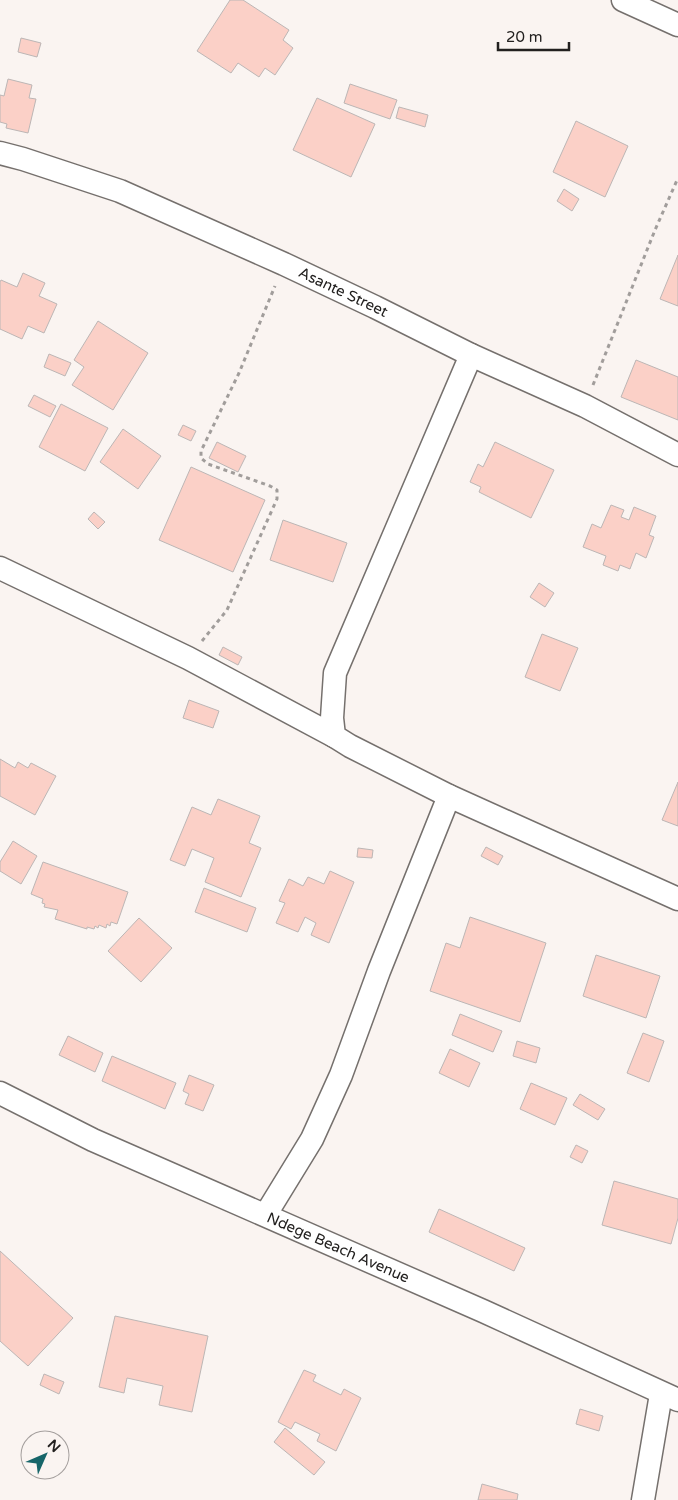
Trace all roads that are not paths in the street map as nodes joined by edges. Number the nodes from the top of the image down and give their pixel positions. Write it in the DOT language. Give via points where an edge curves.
graph roads {
  1 [pos="623,0"];
  2 [pos="678,25"];
  3 [pos="0,153"];
  4 [pos="471,355"];
  5 [pos="678,455"];
  6 [pos="0,568"];
  7 [pos="334,736"];
  8 [pos="449,796"];
  9 [pos="678,899"];
  10 [pos="0,1093"];
  11 [pos="266,1214"];
  12 [pos="670,1397"];
  13 [pos="643,1500"];
  1 -- 2 [label="street"];
  3 -- 4 [label="street, Asante Street" via="120,191 284,264"];
  4 -- 5 [label="street, Asante Street" via="585,406"];
  4 -- 7 [label="street" via="335,673"];
  6 -- 7 [label="street" via="188,658"];
  7 -- 8 [label="street"];
  8 -- 9 [label="street"];
  8 -- 11 [label="street" via="378,971 341,1075 312,1139"];
  10 -- 11 [label="street, Ndege Beach Avenue" via="93,1140"];
  11 -- 12 [label="street, Ndege Beach Avenue"];
  12 -- 13 [label="street"];
}
